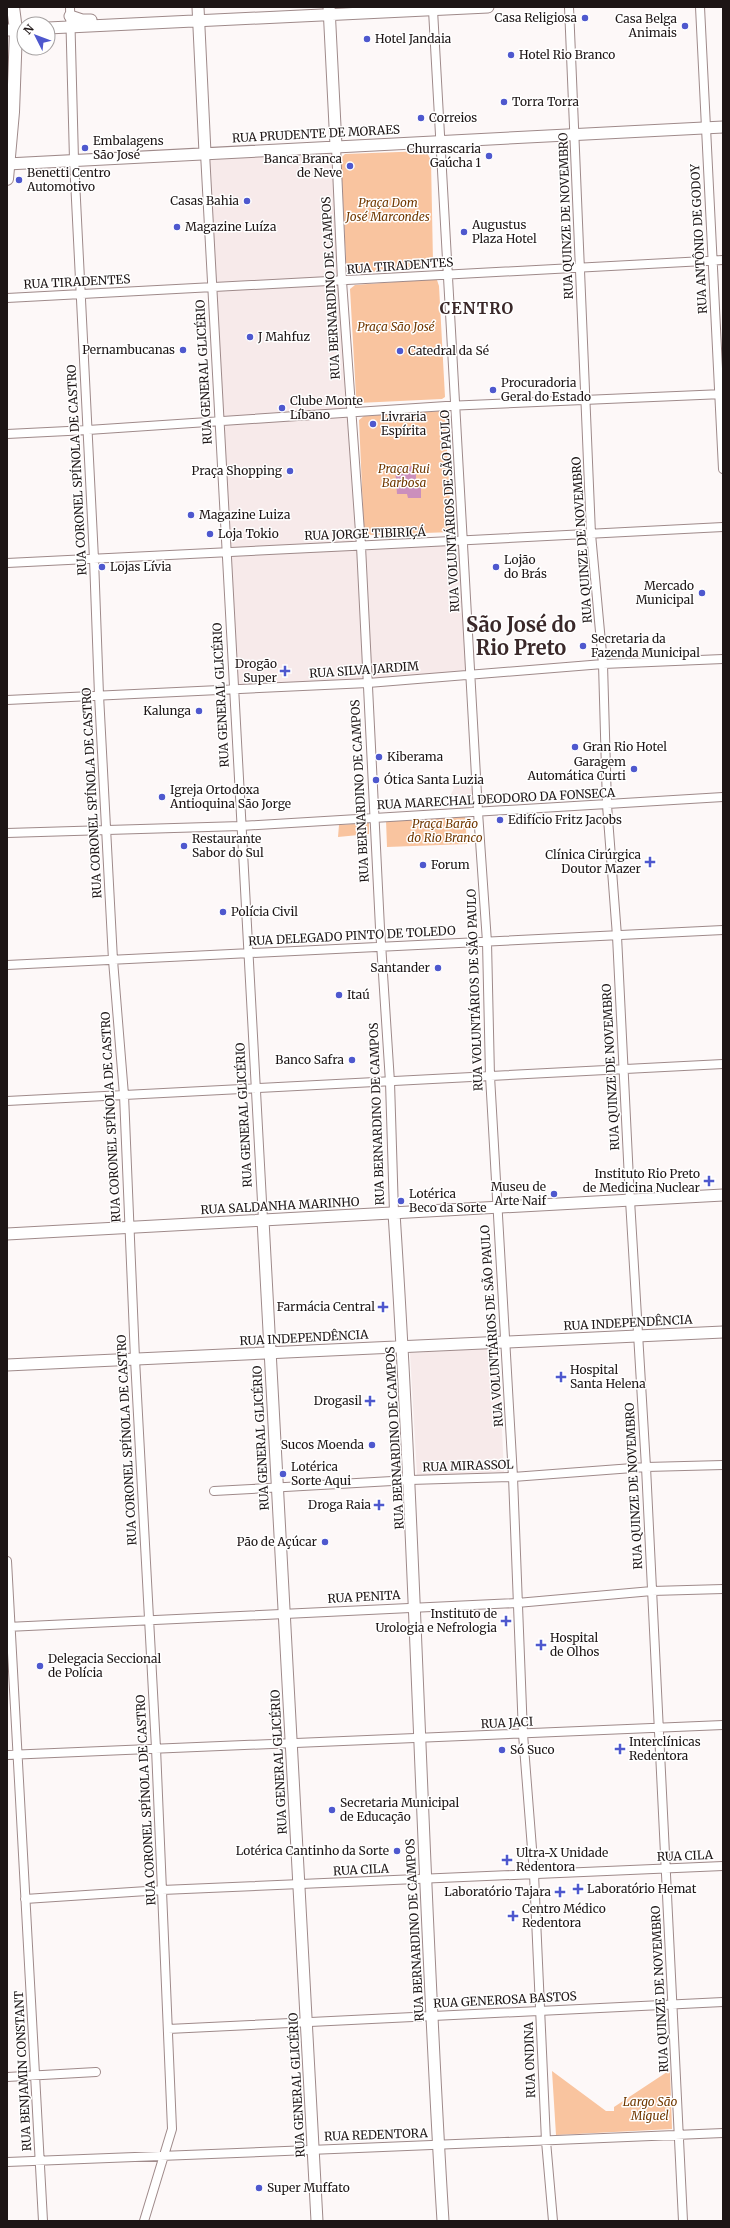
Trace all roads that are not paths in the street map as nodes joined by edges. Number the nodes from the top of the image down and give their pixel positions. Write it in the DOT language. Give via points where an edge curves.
graph roads {
  1 [pos="198,7"];
  2 [pos="488,7"];
  3 [pos="569,7"];
  4 [pos="700,7"];
  5 [pos="15,10"];
  6 [pos="433,10"];
  7 [pos="330,11"];
  8 [pos="70,17"];
  9 [pos="198,21"];
  10 [pos="56,24"];
  11 [pos="16,30"];
  12 [pos="723,127"];
  13 [pos="705,128"];
  14 [pos="575,134"];
  15 [pos="440,141"];
  16 [pos="336,146"];
  17 [pos="205,153"];
  18 [pos="74,160"];
  19 [pos="8,164"];
  20 [pos="7,179"];
  21 [pos="723,260"];
  22 [pos="713,261"];
  23 [pos="580,266"];
  24 [pos="448,274"];
  25 [pos="342,281"];
  26 [pos="213,287"];
  27 [pos="81,293"];
  28 [pos="7,298"];
  29 [pos="721,394"];
  30 [pos="587,399"];
  31 [pos="456,406"];
  32 [pos="351,413"];
  33 [pos="220,422"];
  34 [pos="88,430"];
  35 [pos="7,434"];
  36 [pos="723,469"];
  37 [pos="723,527"];
  38 [pos="592,534"];
  39 [pos="464,542"];
  40 [pos="361,546"];
  41 [pos="227,551"];
  42 [pos="94,559"];
  43 [pos="7,563"];
  44 [pos="723,659"];
  45 [pos="603,664"];
  46 [pos="472,675"];
  47 [pos="368,683"];
  48 [pos="234,690"];
  49 [pos="99,695"];
  50 [pos="7,700"];
  51 [pos="723,797"];
  52 [pos="607,805"];
  53 [pos="478,812"];
  54 [pos="375,818"];
  55 [pos="241,826"];
  56 [pos="106,830"];
  57 [pos="7,833"];
  58 [pos="723,930"];
  59 [pos="617,936"];
  60 [pos="487,942"];
  61 [pos="381,947"];
  62 [pos="248,954"];
  63 [pos="113,960"];
  64 [pos="7,966"];
  65 [pos="723,1064"];
  66 [pos="624,1069"];
  67 [pos="490,1076"];
  68 [pos="390,1082"];
  69 [pos="256,1088"];
  70 [pos="124,1095"];
  71 [pos="7,1101"];
  72 [pos="723,1194"];
  73 [pos="630,1200"];
  74 [pos="496,1207"];
  75 [pos="394,1213"];
  76 [pos="263,1220"];
  77 [pos="130,1227"];
  78 [pos="7,1234"];
  79 [pos="723,1332"];
  80 [pos="638,1336"];
  81 [pos="505,1342"];
  82 [pos="403,1347"];
  83 [pos="270,1353"];
  84 [pos="135,1359"];
  85 [pos="7,1365"];
  86 [pos="723,1465"];
  87 [pos="646,1467"];
  88 [pos="513,1478"];
  89 [pos="410,1480"];
  90 [pos="277,1488"];
  91 [pos="214,1491"];
  92 [pos="7,1561"];
  93 [pos="723,1589"];
  94 [pos="652,1591"];
  95 [pos="517,1603"];
  96 [pos="416,1606"];
  97 [pos="284,1613"];
  98 [pos="149,1620"];
  99 [pos="9,1626"];
  100 [pos="723,1725"];
  101 [pos="659,1728"];
  102 [pos="524,1734"];
  103 [pos="419,1738"];
  104 [pos="291,1744"];
  105 [pos="156,1748"];
  106 [pos="7,1755"];
  107 [pos="17,1755"];
  108 [pos="723,1866"];
  109 [pos="666,1869"];
  110 [pos="534,1874"];
  111 [pos="425,1879"];
  112 [pos="298,1884"];
  113 [pos="162,1890"];
  114 [pos="25,1899"];
  115 [pos="723,2002"];
  116 [pos="673,2004"];
  117 [pos="540,2011"];
  118 [pos="432,2016"];
  119 [pos="306,2022"];
  120 [pos="168,2029"];
  121 [pos="96,2072"];
  122 [pos="35,2076"];
  123 [pos="7,2077"];
  124 [pos="723,2133"];
  125 [pos="679,2135"];
  126 [pos="546,2142"];
  127 [pos="438,2144"];
  128 [pos="313,2150"];
  129 [pos="165,2154"];
  130 [pos="40,2160"];
  131 [pos="7,2162"];
  132 [pos="43,2221"];
  133 [pos="144,2221"];
  134 [pos="317,2221"];
  135 [pos="443,2221"];
  136 [pos="552,2221"];
  137 [pos="683,2221"];
  1 -- 9 [label="street, RUA GENERAL GLICÉRIO"];
  2 -- 6 [label="street"];
  3 -- 14 [label="street, RUA QUINZE DE NOVEMBRO"];
  4 -- 13 [label="street, RUA ANTÔNIO DE GODOY"];
  5 -- 11 [label="main road"];
  6 -- 7 [label="street"];
  6 -- 15 [label="street, RUA VOLUNTÁRIOS DE SÃO PAULO"];
  7 -- 9 [label="street"];
  7 -- 16 [label="street, RUA BERNARDINO DE CAMPOS"];
  8 -- 9 [label="street" via="134,24"];
  8 -- 10 [label="street"];
  8 -- 18 [label="street, RUA CORONEL SPÍNOLA DE CASTRO"];
  9 -- 17 [label="street, RUA GENERAL GLICÉRIO"];
  11 -- 19 [label="main road"];
  12 -- 13 [label="street, RUA PRUDENTE DE MORAES"];
  13 -- 14 [label="street, RUA PRUDENTE DE MORAES"];
  13 -- 22 [label="street, RUA ANTÔNIO DE GODOY"];
  14 -- 15 [label="street, RUA PRUDENTE DE MORAES"];
  14 -- 23 [label="street, RUA QUINZE DE NOVEMBRO"];
  15 -- 16 [label="street, RUA PRUDENTE DE MORAES"];
  15 -- 24 [label="street, RUA VOLUNTÁRIOS DE SÃO PAULO"];
  16 -- 17 [label="street, RUA PRUDENTE DE MORAES"];
  16 -- 25 [label="street, RUA BERNARDINO DE CAMPOS"];
  17 -- 18 [label="street, RUA PRUDENTE DE MORAES"];
  17 -- 26 [label="street, RUA GENERAL GLICÉRIO"];
  18 -- 19 [label="street, RUA PRUDENTE DE MORAES"];
  18 -- 27 [label="street, RUA CORONEL SPÍNOLA DE CASTRO"];
  19 -- 20 [label="main road"];
  21 -- 22 [label="street, RUA TIRADENTES"];
  22 -- 23 [label="street, RUA TIRADENTES"];
  22 -- 29 [label="street, RUA ANTÔNIO DE GODOY"];
  23 -- 24 [label="street, RUA TIRADENTES"];
  23 -- 30 [label="street, RUA QUINZE DE NOVEMBRO"];
  24 -- 25 [label="street, RUA TIRADENTES"];
  24 -- 31 [label="street, RUA VOLUNTÁRIOS DE SÃO PAULO"];
  25 -- 26 [label="street, RUA TIRADENTES"];
  25 -- 32 [label="street, RUA BERNARDINO DE CAMPOS"];
  26 -- 27 [label="street, RUA TIRADENTES"];
  26 -- 33 [label="street, RUA GENERAL GLICÉRIO"];
  27 -- 28 [label="street, RUA TIRADENTES"];
  27 -- 34 [label="street, RUA CORONEL SPÍNOLA DE CASTRO"];
  29 -- 30 [label="street"];
  29 -- 36 [label="street, RUA ANTÔNIO DE GODOY"];
  30 -- 31 [label="street"];
  30 -- 38 [label="street, RUA QUINZE DE NOVEMBRO"];
  31 -- 32 [label="street"];
  31 -- 39 [label="street, RUA VOLUNTÁRIOS DE SÃO PAULO"];
  32 -- 33 [label="street"];
  32 -- 40 [label="street, RUA BERNARDINO DE CAMPOS"];
  33 -- 34 [label="street"];
  33 -- 41 [label="street, RUA GENERAL GLICÉRIO"];
  34 -- 35 [label="street"];
  34 -- 42 [label="street, RUA CORONEL SPÍNOLA DE CASTRO"];
  37 -- 38 [label="street, RUA JORGE TIBIRIÇÁ"];
  38 -- 39 [label="street, RUA JORGE TIBIRIÇÁ"];
  38 -- 45 [label="street, RUA QUINZE DE NOVEMBRO"];
  39 -- 40 [label="street, RUA JORGE TIBIRIÇÁ"];
  39 -- 46 [label="street, RUA VOLUNTÁRIOS DE SÃO PAULO"];
  40 -- 41 [label="street, RUA JORGE TIBIRIÇÁ"];
  40 -- 47 [label="street, RUA BERNARDINO DE CAMPOS"];
  41 -- 42 [label="street, RUA JORGE TIBIRIÇÁ"];
  41 -- 48 [label="street, RUA GENERAL GLICÉRIO"];
  42 -- 43 [label="street, RUA JORGE TIBIRIÇÁ"];
  42 -- 49 [label="street, RUA CORONEL SPÍNOLA DE CASTRO"];
  44 -- 45 [label="street, RUA SILVA JARDIM"];
  45 -- 46 [label="street, RUA SILVA JARDIM"];
  45 -- 52 [label="street, RUA QUINZE DE NOVEMBRO"];
  46 -- 47 [label="street, RUA SILVA JARDIM"];
  46 -- 53 [label="street, RUA VOLUNTÁRIOS DE SÃO PAULO"];
  47 -- 48 [label="street, RUA SILVA JARDIM"];
  47 -- 54 [label="street, RUA BERNARDINO DE CAMPOS"];
  48 -- 49 [label="street, RUA SILVA JARDIM"];
  48 -- 55 [label="street, RUA GENERAL GLICÉRIO"];
  49 -- 50 [label="street, RUA SILVA JARDIM"];
  49 -- 56 [label="street, RUA CORONEL SPÍNOLA DE CASTRO"];
  51 -- 52 [label="street, RUA MARECHAL DEODORO DA FONSECA"];
  52 -- 53 [label="street, RUA MARECHAL DEODORO DA FONSECA"];
  52 -- 59 [label="street, RUA QUINZE DE NOVEMBRO"];
  53 -- 54 [label="street, RUA MARECHAL DEODORO DA FONSECA"];
  53 -- 60 [label="street, RUA VOLUNTÁRIOS DE SÃO PAULO"];
  54 -- 55 [label="street, RUA MARECHAL DEODORO DA FONSECA"];
  54 -- 61 [label="street, RUA BERNARDINO DE CAMPOS"];
  55 -- 56 [label="street, RUA MARECHAL DEODORO DA FONSECA"];
  55 -- 62 [label="street, RUA GENERAL GLICÉRIO"];
  56 -- 57 [label="street, RUA MARECHAL DEODORO DA FONSECA"];
  56 -- 63 [label="street, RUA CORONEL SPÍNOLA DE CASTRO"];
  58 -- 59 [label="street, RUA DELEGADO PINTO DE TOLEDO"];
  59 -- 60 [label="street, RUA DELEGADO PINTO DE TOLEDO"];
  59 -- 66 [label="street, RUA QUINZE DE NOVEMBRO"];
  60 -- 61 [label="street, RUA DELEGADO PINTO DE TOLEDO"];
  60 -- 67 [label="street, RUA VOLUNTÁRIOS DE SÃO PAULO"];
  61 -- 62 [label="street, RUA DELEGADO PINTO DE TOLEDO"];
  61 -- 68 [label="street, RUA BERNARDINO DE CAMPOS"];
  62 -- 63 [label="street, RUA DELEGADO PINTO DE TOLEDO"];
  62 -- 69 [label="street, RUA GENERAL GLICÉRIO"];
  63 -- 64 [label="street, RUA DELEGADO PINTO DE TOLEDO"];
  63 -- 70 [label="street, RUA CORONEL SPÍNOLA DE CASTRO"];
  65 -- 66 [label="street"];
  66 -- 67 [label="street"];
  66 -- 73 [label="street, RUA QUINZE DE NOVEMBRO"];
  67 -- 68 [label="street"];
  67 -- 74 [label="street, RUA VOLUNTÁRIOS DE SÃO PAULO"];
  68 -- 69 [label="street"];
  68 -- 75 [label="street, RUA BERNARDINO DE CAMPOS"];
  69 -- 70 [label="street"];
  69 -- 76 [label="street, RUA GENERAL GLICÉRIO"];
  70 -- 71 [label="street"];
  70 -- 77 [label="street, RUA CORONEL SPÍNOLA DE CASTRO"];
  72 -- 73 [label="street, RUA SALDANHA MARINHO"];
  73 -- 74 [label="street, RUA SALDANHA MARINHO"];
  73 -- 80 [label="street, RUA QUINZE DE NOVEMBRO"];
  74 -- 75 [label="street, RUA SALDANHA MARINHO"];
  74 -- 81 [label="street, RUA VOLUNTÁRIOS DE SÃO PAULO"];
  75 -- 76 [label="street, RUA SALDANHA MARINHO"];
  75 -- 82 [label="street, RUA BERNARDINO DE CAMPOS"];
  76 -- 77 [label="street, RUA SALDANHA MARINHO"];
  76 -- 83 [label="street, RUA GENERAL GLICÉRIO"];
  77 -- 78 [label="street, RUA SALDANHA MARINHO"];
  77 -- 84 [label="street, RUA CORONEL SPÍNOLA DE CASTRO"];
  79 -- 80 [label="street, RUA INDEPENDÊNCIA"];
  80 -- 81 [label="street, RUA INDEPENDÊNCIA"];
  80 -- 87 [label="street, RUA QUINZE DE NOVEMBRO"];
  81 -- 82 [label="street, RUA INDEPENDÊNCIA"];
  81 -- 88 [label="street, RUA VOLUNTÁRIOS DE SÃO PAULO"];
  82 -- 83 [label="street, RUA INDEPENDÊNCIA"];
  82 -- 89 [label="street, RUA BERNARDINO DE CAMPOS"];
  83 -- 84 [label="street, RUA INDEPENDÊNCIA"];
  83 -- 90 [label="street, RUA GENERAL GLICÉRIO"];
  84 -- 85 [label="street, RUA INDEPENDÊNCIA"];
  84 -- 98 [label="street, RUA CORONEL SPÍNOLA DE CASTRO"];
  86 -- 87 [label="street, RUA MIRASSOL"];
  87 -- 88 [label="street, RUA MIRASSOL"];
  87 -- 94 [label="street, RUA QUINZE DE NOVEMBRO"];
  88 -- 89 [label="street, RUA MIRASSOL"];
  88 -- 95 [label="street, RUA VOLUNTÁRIOS DE SÃO PAULO"];
  89 -- 90 [label="street, RUA MIRASSOL"];
  89 -- 96 [label="street, RUA BERNARDINO DE CAMPOS"];
  90 -- 91 [label="street, RUA MIRASSOL"];
  90 -- 97 [label="street, RUA GENERAL GLICÉRIO"];
  92 -- 99 [label="street, RUA BENJAMIN CONSTANT"];
  93 -- 94 [label="street, RUA PENITA"];
  94 -- 95 [label="street, RUA PENITA"];
  94 -- 101 [label="street, RUA QUINZE DE NOVEMBRO"];
  95 -- 96 [label="street, RUA PENITA"];
  95 -- 102 [label="street, RUA VOLUNTÁRIOS DE SÃO PAULO"];
  96 -- 97 [label="street, RUA PENITA"];
  96 -- 103 [label="street, RUA BERNARDINO DE CAMPOS"];
  97 -- 98 [label="street, RUA PENITA"];
  97 -- 104 [label="street, RUA GENERAL GLICÉRIO"];
  98 -- 99 [label="street, RUA PENITA"];
  98 -- 105 [label="street, RUA CORONEL SPÍNOLA DE CASTRO"];
  99 -- 107 [label="street, RUA BENJAMIN CONSTANT"];
  100 -- 101 [label="street, RUA JACI"];
  101 -- 102 [label="street, RUA JACI"];
  101 -- 109 [label="street, RUA QUINZE DE NOVEMBRO"];
  102 -- 103 [label="street, RUA JACI"];
  102 -- 110 [label="street, RUA VOLUNTÁRIOS DE SÃO PAULO"];
  103 -- 104 [label="street, RUA JACI"];
  103 -- 111 [label="street, RUA BERNARDINO DE CAMPOS"];
  104 -- 105 [label="street, RUA JACI"];
  104 -- 112 [label="street, RUA GENERAL GLICÉRIO"];
  105 -- 107 [label="street, RUA JACI"];
  105 -- 113 [label="street, RUA CORONEL SPÍNOLA DE CASTRO"];
  106 -- 107 [label="street, RUA JACI"];
  107 -- 114 [label="street, RUA BENJAMIN CONSTANT"];
  108 -- 109 [label="street, RUA CILA"];
  109 -- 110 [label="street, RUA CILA"];
  109 -- 116 [label="street, RUA QUINZE DE NOVEMBRO"];
  110 -- 111 [label="street, RUA CILA"];
  110 -- 117 [label="street, RUA ONDINA"];
  111 -- 112 [label="street, RUA CILA"];
  111 -- 118 [label="street, RUA BERNARDINO DE CAMPOS"];
  112 -- 113 [label="street, RUA CILA"];
  112 -- 119 [label="street, RUA GENERAL GLICÉRIO"];
  113 -- 114 [label="street, RUA CILA"];
  113 -- 120 [label="street, RUA CORONEL SPÍNOLA DE CASTRO"];
  114 -- 122 [label="street, RUA BENJAMIN CONSTANT"];
  115 -- 116 [label="street, RUA GENEROSA BASTOS"];
  116 -- 117 [label="street, RUA GENEROSA BASTOS"];
  116 -- 125 [label="street, RUA QUINZE DE NOVEMBRO"];
  117 -- 118 [label="street, RUA GENEROSA BASTOS"];
  117 -- 126 [label="street, RUA ONDINA"];
  118 -- 119 [label="street, RUA GENEROSA BASTOS"];
  118 -- 127 [label="street, RUA BERNARDINO DE CAMPOS"];
  119 -- 120 [label="street, RUA GENEROSA BASTOS"];
  119 -- 128 [label="street, RUA GENERAL GLICÉRIO"];
  120 -- 129 [label="street, RUA CORONEL SPÍNOLA DE CASTRO" via="172,2129"];
  121 -- 122 [label="street"];
  122 -- 123 [label="street"];
  122 -- 130 [label="street, RUA BENJAMIN CONSTANT"];
  124 -- 125 [label="street, RUA REDENTORA"];
  125 -- 126 [label="street, RUA REDENTORA"];
  125 -- 137 [label="street, RUA QUINZE DE NOVEMBRO"];
  126 -- 127 [label="street, RUA REDENTORA"];
  126 -- 136 [label="street, RUA ONDINA"];
  127 -- 128 [label="street, RUA REDENTORA"];
  127 -- 135 [label="street, RUA BERNARDINO DE CAMPOS"];
  128 -- 129 [label="street, RUA REDENTORA"];
  128 -- 134 [label="street, RUA GENERAL GLICÉRIO"];
  129 -- 130 [label="street, RUA REDENTORA"];
  129 -- 133 [label="street, RUA CORONEL SPÍNOLA DE CASTRO"];
  130 -- 131 [label="street, RUA REDENTORA"];
  130 -- 132 [label="street, RUA BENJAMIN CONSTANT"];
}
